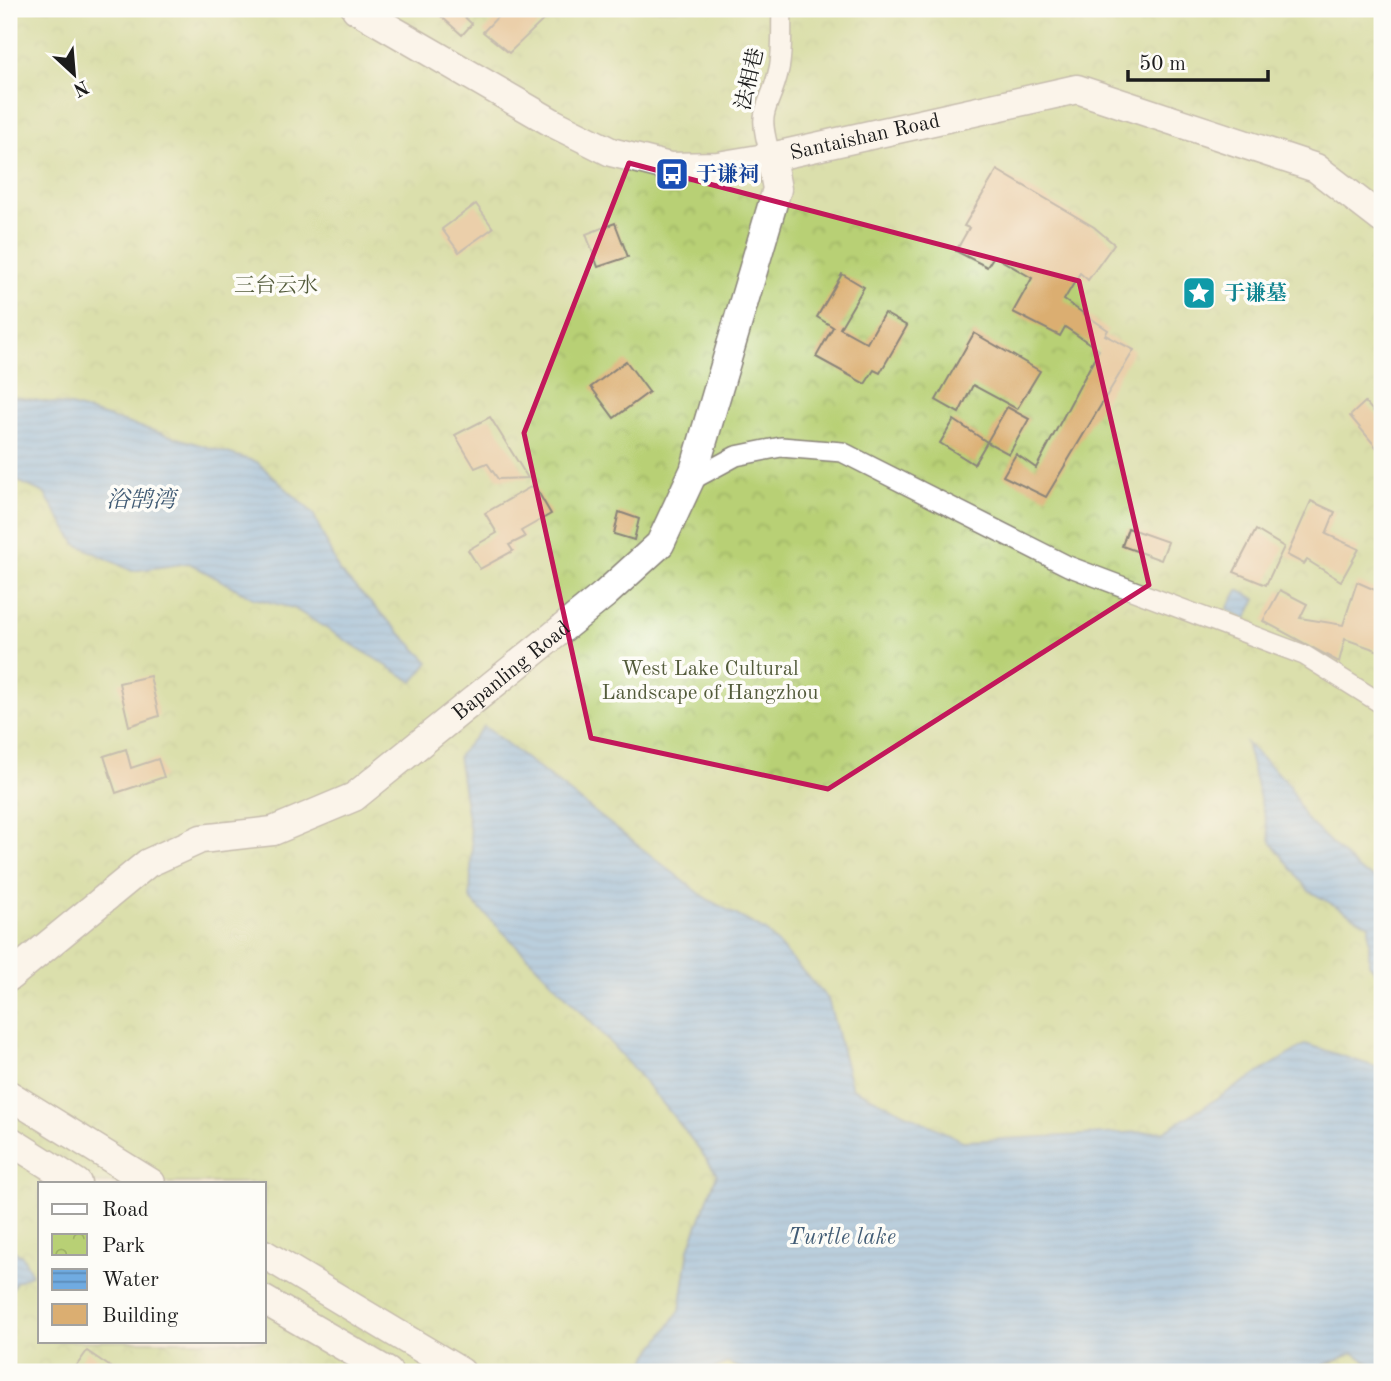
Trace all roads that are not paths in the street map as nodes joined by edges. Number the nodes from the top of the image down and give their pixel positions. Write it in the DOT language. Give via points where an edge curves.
graph roads {
  1 [pos="356,9"];
  2 [pos="782,9"];
  3 [pos="771,157"];
  4 [pos="1382,219"];
  5 [pos="688,482"];
  6 [pos="1382,704"];
  7 [pos="9,977"];
  8 [pos="9,1095"];
  9 [pos="9,1140"];
  10 [pos="76,1182"];
  11 [pos="149,1182"];
  12 [pos="266,1255"];
  13 [pos="266,1301"];
  14 [pos="388,1372"];
  15 [pos="461,1372"];
  1 -- 3 [label="street, Santaishan Road" via="611,152 670,167 718,166"];
  2 -- 3 [label="street, 法相巷" via="779,69 762,118"];
  3 -- 4 [label="street, Santaishan Road" via="1077,89 1316,168"];
  3 -- 5 [label="street, Bapanling Road" via="777,190"];
  5 -- 6 [label="street" via="736,456 781,447 842,452 1068,566 1304,655"];
  5 -- 7 [label="street, Bapanling Road" via="660,544 606,594 354,797 274,831 201,839 148,863"];
  8 -- 11 [label="street"];
  9 -- 10 [label="street"];
  12 -- 15 [label="street"];
  13 -- 14 [label="street"];
}
